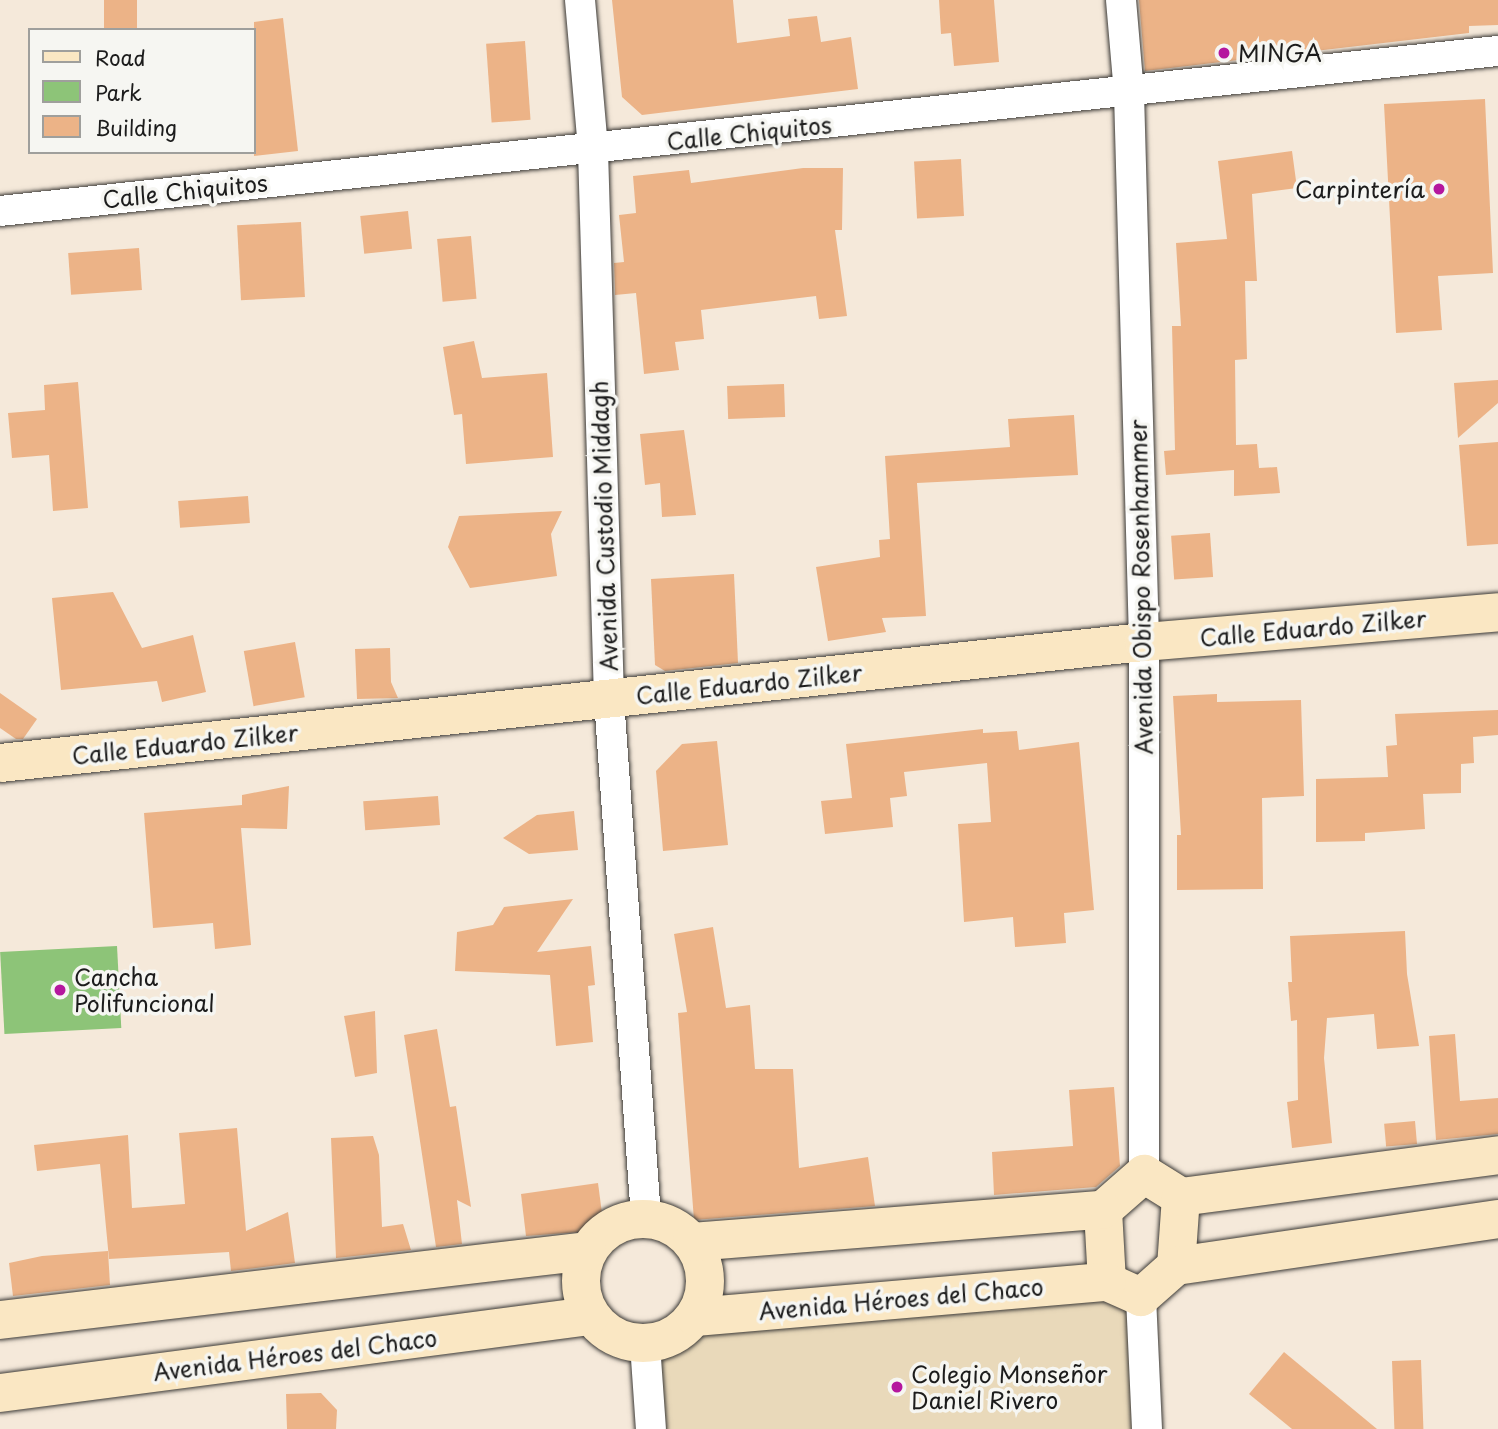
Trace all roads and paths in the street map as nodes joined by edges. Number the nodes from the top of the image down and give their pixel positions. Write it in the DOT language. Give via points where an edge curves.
graph roads {
  1 [pos="580,0"];
  2 [pos="1121,0"];
  3 [pos="1498,51"];
  4 [pos="1129,93"];
  5 [pos="593,150"];
  6 [pos="0,211"];
  7 [pos="1498,612"];
  8 [pos="1144,642"];
  9 [pos="609,699"];
  10 [pos="0,763"];
  11 [pos="1498,1155"];
  12 [pos="1144,1174"];
  13 [pos="1181,1197"];
  14 [pos="1103,1210"];
  15 [pos="646,1218"];
  16 [pos="1498,1219"];
  17 [pos="692,1242"];
  18 [pos="587,1251"];
  19 [pos="1176,1266"];
  20 [pos="1107,1282"];
  21 [pos="1141,1297"];
  22 [pos="590,1316"];
  23 [pos="695,1317"];
  24 [pos="0,1320"];
  25 [pos="645,1344"];
  26 [pos="0,1393"];
  27 [pos="651,1429"];
  28 [pos="1147,1429"];
  1 -- 5 [label="street, Avenida Custodio Middagh"];
  2 -- 4 [label="street, Avenida Obispo Rosenhammer"];
  3 -- 4 [label="street, Calle Chiquitos"];
  4 -- 5 [label="street, Calle Chiquitos"];
  4 -- 8 [label="street, Avenida Obispo Rosenhammer"];
  5 -- 6 [label="street, Calle Chiquitos"];
  5 -- 9 [label="street, Avenida Custodio Middagh"];
  7 -- 8 [label="street, Calle Eduardo Zilker"];
  8 -- 9 [label="street, Calle Eduardo Zilker"];
  8 -- 12 [label="street, Avenida Obispo Rosenhammer"];
  9 -- 10 [label="street, Calle Eduardo Zilker"];
  9 -- 15 [label="street, Avenida Custodio Middagh"];
  11 -- 13 [label="street"];
  12 -- 13 [label="street"];
  12 -- 14 [label="street"];
  13 -- 19 [label="street"];
  14 -- 17 [label="street"];
  14 -- 20 [label="street"];
  15 -- 17 [label="street" via="663,1222"];
  15 -- 18 [label="street" via="612,1227"];
  16 -- 19 [label="street"];
  17 -- 23 [label="street" via="706,1279"];
  18 -- 22 [label="street" via="580,1284"];
  18 -- 24 [label="street"];
  19 -- 21 [label="street"];
  20 -- 21 [label="street"];
  20 -- 23 [label="street, Avenida Héroes del Chaco"];
  21 -- 28 [label="street"];
  22 -- 25 [label="street" via="605,1331"];
  22 -- 26 [label="street, Avenida Héroes del Chaco"];
  23 -- 25 [label="street" via="673,1335"];
  25 -- 27 [label="street"];
}
